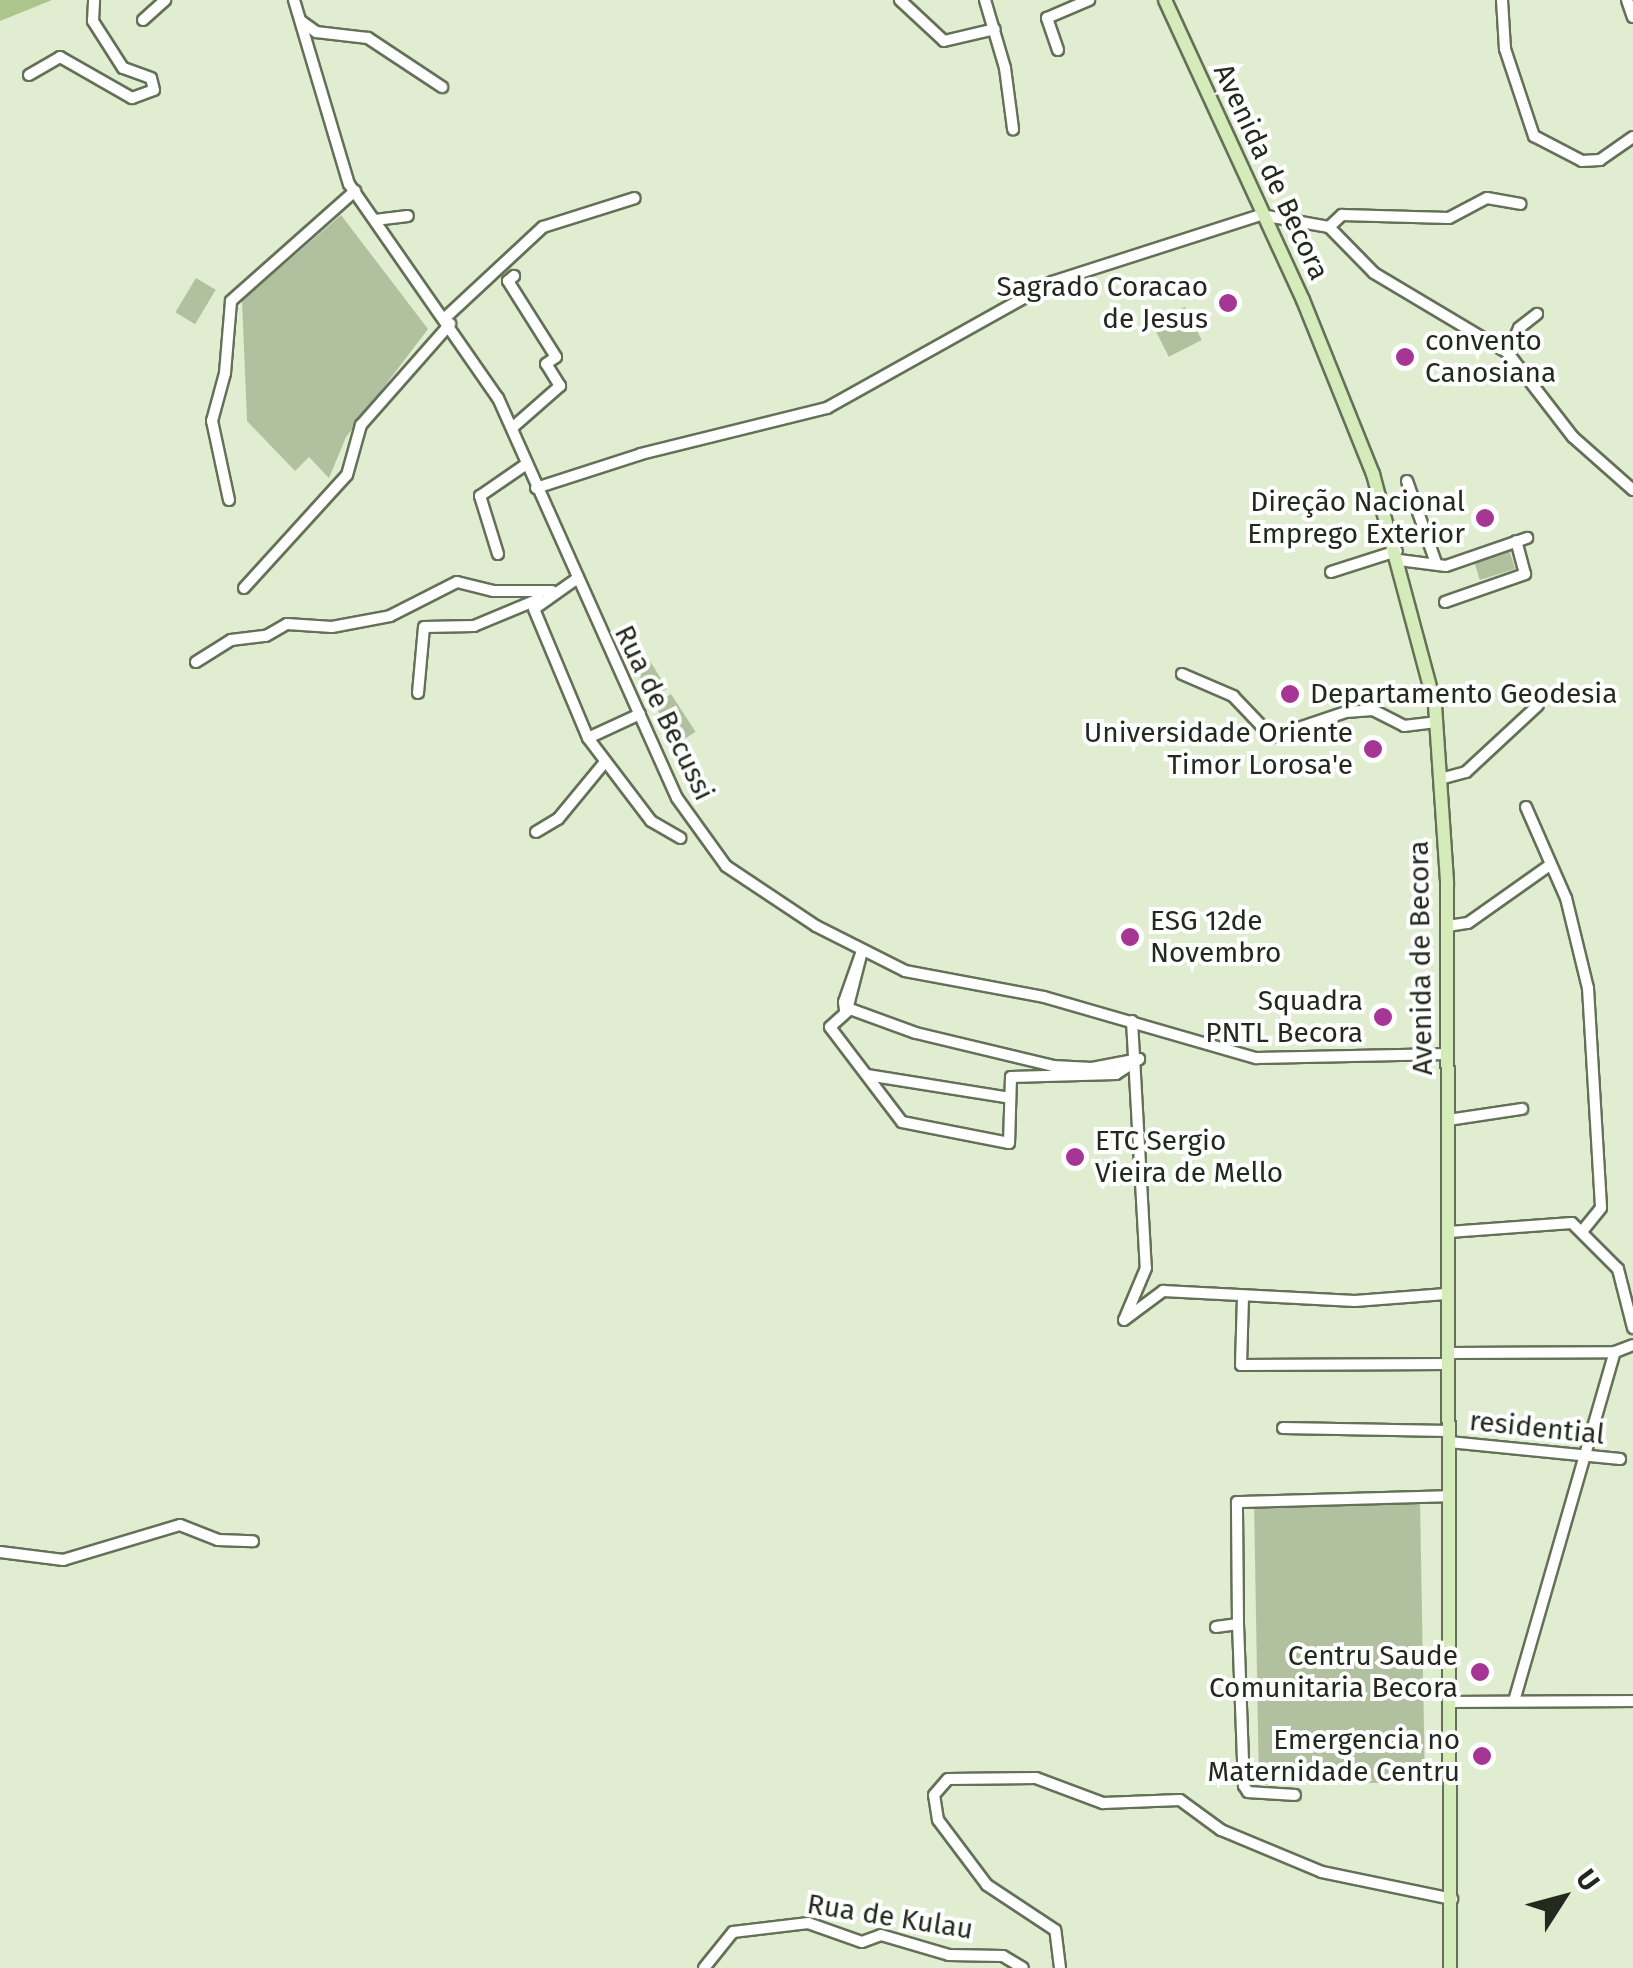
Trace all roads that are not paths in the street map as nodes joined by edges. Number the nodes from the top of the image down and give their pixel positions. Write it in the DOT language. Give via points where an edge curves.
graph roads {
  1 [pos="94,0"];
  2 [pos="165,0"];
  3 [pos="294,0"];
  4 [pos="900,0"];
  5 [pos="984,0"];
  6 [pos="1089,0"];
  7 [pos="1165,0"];
  8 [pos="1502,0"];
  9 [pos="1627,0"];
  10 [pos="1633,17"];
  11 [pos="143,20"];
  12 [pos="300,20"];
  13 [pos="995,29"];
  14 [pos="1058,50"];
  15 [pos="29,75"];
  16 [pos="442,87"];
  17 [pos="1013,129"];
  18 [pos="1633,137"];
  19 [pos="355,192"];
  20 [pos="636,198"];
  21 [pos="1520,204"];
  22 [pos="1261,215"];
  23 [pos="408,216"];
  24 [pos="375,220"];
  25 [pos="1329,227"];
  26 [pos="514,276"];
  27 [pos="1537,314"];
  28 [pos="448,321"];
  29 [pos="1508,353"];
  30 [pos="512,428"];
  31 [pos="526,464"];
  32 [pos="1407,481"];
  33 [pos="536,488"];
  34 [pos="1633,490"];
  35 [pos="229,500"];
  36 [pos="498,554"];
  37 [pos="1398,555"];
  38 [pos="1436,563"];
  39 [pos="1331,572"];
  40 [pos="575,580"];
  41 [pos="244,588"];
  42 [pos="552,592"];
  43 [pos="539,599"];
  44 [pos="1445,602"];
  45 [pos="196,662"];
  46 [pos="1182,674"];
  47 [pos="418,692"];
  48 [pos="1538,705"];
  49 [pos="640,714"];
  50 [pos="1436,722"];
  51 [pos="588,738"];
  52 [pos="604,762"];
  53 [pos="1440,779"];
  54 [pos="1526,807"];
  55 [pos="536,832"];
  56 [pos="681,838"];
  57 [pos="1550,865"];
  58 [pos="1448,926"];
  59 [pos="1132,1021"];
  60 [pos="1448,1054"];
  61 [pos="1139,1059"];
  62 [pos="867,1076"];
  63 [pos="1010,1098"];
  64 [pos="1522,1110"];
  65 [pos="1448,1120"];
  66 [pos="1584,1230"];
  67 [pos="1449,1232"];
  68 [pos="1633,1268"];
  69 [pos="1622,1276"];
  70 [pos="1446,1294"];
  71 [pos="1242,1297"];
  72 [pos="1633,1328"];
  73 [pos="1633,1345"];
  74 [pos="1615,1352"];
  75 [pos="1449,1359"];
  76 [pos="1283,1428"];
  77 [pos="1449,1436"];
  78 [pos="1583,1459"];
  79 [pos="1620,1459"];
  80 [pos="1450,1496"];
  81 [pos="253,1541"];
  82 [pos="0,1552"];
  83 [pos="1238,1624"];
  84 [pos="1216,1627"];
  85 [pos="1514,1701"];
  86 [pos="1633,1701"];
  87 [pos="1451,1702"];
  88 [pos="1295,1795"];
  89 [pos="1452,1899"];
  90 [pos="1447,1965"];
  91 [pos="704,1968"];
  92 [pos="1023,1968"];
  93 [pos="1060,1968"];
  1 -- 15 [label="street" via="93,21 123,68 150,78 154,90 132,98 60,57"];
  2 -- 11 [label="street"];
  3 -- 12 [label="street, Rua de Becussi"];
  4 -- 13 [label="street" via="944,41"];
  5 -- 13 [label="street"];
  6 -- 14 [label="street" via="1047,18"];
  7 -- 22 [label="main road, Avenida de Becora"];
  8 -- 18 [label="street" via="1505,49 1534,136 1582,160 1600,160"];
  9 -- 10 [label="street"];
  12 -- 16 [label="street" via="316,32 368,38"];
  12 -- 19 [label="street, Rua de Becussi"];
  13 -- 17 [label="street"];
  19 -- 24 [label="street, Rua de Becussi"];
  19 -- 35 [label="street" via="231,301 225,373 212,421"];
  20 -- 28 [label="street" via="543,226"];
  21 -- 25 [label="street" via="1487,198 1449,218 1342,215"];
  22 -- 25 [label="street"];
  22 -- 33 [label="street" via="1052,282 827,408"];
  22 -- 37 [label="main road, Avenida de Becora" via="1338,385"];
  23 -- 24 [label="street"];
  24 -- 28 [label="street, Rua de Becussi"];
  25 -- 29 [label="street" via="1374,272"];
  26 -- 30 [label="street" via="508,281 556,356 546,364 560,386"];
  27 -- 29 [label="street" via="1516,332"];
  28 -- 30 [label="street, Rua de Becussi"];
  28 -- 41 [label="street" via="360,425 347,475"];
  29 -- 34 [label="street" via="1573,437"];
  30 -- 31 [label="street, Rua de Becussi"];
  31 -- 33 [label="street, Rua de Becussi"];
  31 -- 36 [label="street" via="494,480 480,496"];
  32 -- 38 [label="street"];
  33 -- 40 [label="street, Rua de Becussi"];
  37 -- 38 [label="street"];
  37 -- 39 [label="street"];
  37 -- 50 [label="main road, Avenida de Becora"];
  38 -- 44 [label="street" via="1446,566 1522,540 1525,574"];
  40 -- 42 [label="street"];
  40 -- 49 [label="street, Rua de Becussi"];
  42 -- 43 [label="street"];
  42 -- 45 [label="street" via="494,591 458,582 390,616 332,628 288,624 266,636 230,640"];
  43 -- 47 [label="street" via="474,626 424,627"];
  43 -- 51 [label="street" via="534,614"];
  46 -- 50 [label="street" via="1234,696 1272,737 1346,712 1373,710 1404,726"];
  48 -- 53 [label="street" via="1466,772"];
  49 -- 51 [label="street"];
  49 -- 59 [label="street, Rua de Becussi" via="688,818 726,866 769,897 905,972"];
  50 -- 53 [label="main road, Avenida de Becora"];
  51 -- 52 [label="street"];
  52 -- 55 [label="street" via="558,820"];
  52 -- 56 [label="street" via="657,827"];
  53 -- 58 [label="main road, Avenida de Becora"];
  54 -- 57 [label="street"];
  57 -- 58 [label="street" via="1468,923"];
  57 -- 66 [label="street" via="1566,898 1588,988 1601,1208"];
  58 -- 60 [label="main road, Avenida de Becora"];
  59 -- 60 [label="street, Rua de Becussi" via="1256,1058"];
  59 -- 61 [label="street"];
  60 -- 65 [label="main road, Avenida de Becora"];
  61 -- 62 [label="street" via="1092,1068 1053,1066 846,1010 830,1027"];
  61 -- 63 [label="street" via="1116,1074 1011,1077"];
  61 -- 71 [label="street" via="1146,1268 1124,1316 1128,1321 1163,1292"];
  62 -- 63 [label="street"];
  62 -- 63 [label="street" via="902,1122 1008,1143"];
  64 -- 65 [label="street"];
  65 -- 67 [label="main road, Avenida de Becora"];
  66 -- 67 [label="street" via="1560,1222 1544,1230"];
  66 -- 69 [label="street"];
  67 -- 70 [label="main road, Avenida de Becora"];
  68 -- 69 [label="street"];
  69 -- 72 [label="street"];
  70 -- 71 [label="street" via="1355,1301"];
  70 -- 75 [label="main road, Avenida de Becora"];
  71 -- 75 [label="street" via="1241,1365"];
  73 -- 74 [label="street"];
  74 -- 75 [label="street"];
  74 -- 78 [label="street"];
  75 -- 77 [label="main road, Avenida de Becora"];
  76 -- 77 [label="street, residential"];
  77 -- 78 [label="street, residential" via="1558,1448"];
  77 -- 80 [label="main road, Avenida de Becora"];
  78 -- 79 [label="street, residential"];
  78 -- 85 [label="street"];
  80 -- 83 [label="street" via="1237,1502"];
  80 -- 87 [label="main road, Avenida de Becora"];
  81 -- 82 [label="street" via="218,1540 180,1525 64,1560"];
  83 -- 84 [label="street"];
  83 -- 88 [label="street" via="1244,1786 1248,1792"];
  85 -- 86 [label="street"];
  85 -- 87 [label="street"];
  87 -- 89 [label="main road, Avenida de Becora"];
  89 -- 90 [label="main road, Avenida de Becora"];
  89 -- 93 [label="street, Rua de Kulau" via="1322,1872 1221,1830 1180,1800 1104,1803 1036,1778 948,1779 934,1795 938,1820 987,1885 1055,1930"];
  91 -- 92 [label="street, Rua de Kulau" via="733,1932 808,1924 862,1942 882,1934 933,1952 1004,1956"];
}
